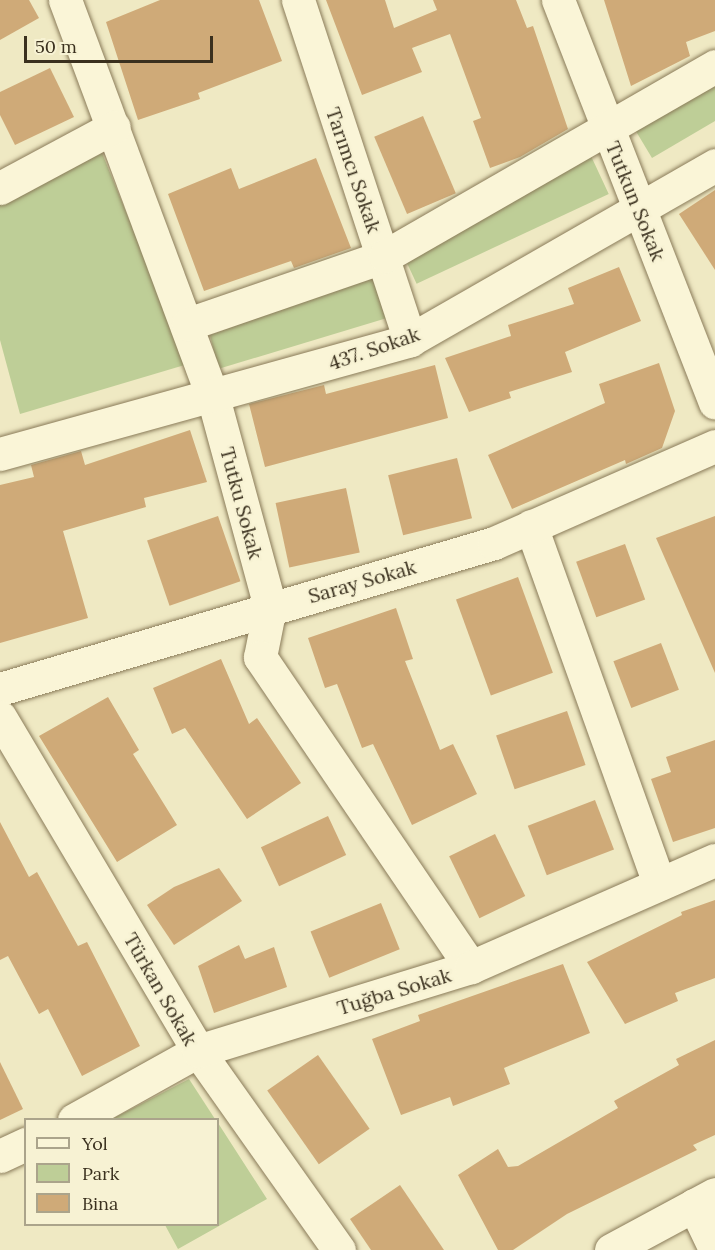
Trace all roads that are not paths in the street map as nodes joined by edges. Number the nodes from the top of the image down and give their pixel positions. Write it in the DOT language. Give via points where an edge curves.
graph roads {
  1 [pos="65,0"];
  2 [pos="298,0"];
  3 [pos="558,0"];
  4 [pos="715,66"];
  5 [pos="114,127"];
  6 [pos="606,128"];
  7 [pos="715,165"];
  8 [pos="0,188"];
  9 [pos="641,210"];
  10 [pos="385,256"];
  11 [pos="188,324"];
  12 [pos="410,340"];
  13 [pos="213,397"];
  14 [pos="715,402"];
  15 [pos="715,446"];
  16 [pos="0,453"];
  17 [pos="531,526"];
  18 [pos="270,608"];
  19 [pos="0,689"];
  20 [pos="0,717"];
  21 [pos="715,860"];
  22 [pos="659,884"];
  23 [pos="471,967"];
  24 [pos="198,1052"];
  25 [pos="77,1118"];
  26 [pos="24,1145"];
  27 [pos="0,1156"];
  28 [pos="704,1199"];
  29 [pos="715,1249"];
  30 [pos="339,1250"];
  31 [pos="611,1250"];
  1 -- 5 [label="street, Tutku Sokak"];
  2 -- 10 [label="street, Tarımcı Sokak"];
  3 -- 6 [label="street, Tutkun Sokak"];
  4 -- 6 [label="street"];
  5 -- 8 [label="street"];
  5 -- 11 [label="street, Tutku Sokak"];
  6 -- 9 [label="street, Tutkun Sokak"];
  6 -- 10 [label="street"];
  7 -- 9 [label="street, 437. Sokak"];
  9 -- 12 [label="street, 437. Sokak"];
  9 -- 14 [label="street, Tutkun Sokak"];
  10 -- 11 [label="street"];
  10 -- 12 [label="street, Tarımcı Sokak"];
  11 -- 13 [label="street, Tutku Sokak"];
  12 -- 13 [label="street, 437. Sokak"];
  13 -- 16 [label="street, 437. Sokak"];
  13 -- 18 [label="street, Tutku Sokak"];
  15 -- 17 [label="street, Saray Sokak"];
  17 -- 18 [label="street, Saray Sokak" via="494,543"];
  17 -- 22 [label="street"];
  18 -- 19 [label="street, Saray Sokak"];
  18 -- 23 [label="street, Tutku Sokak" via="260,657"];
  20 -- 24 [label="street, Türkan Sokak"];
  21 -- 22 [label="street, Tuğba Sokak"];
  22 -- 23 [label="street, Tuğba Sokak"];
  23 -- 24 [label="street, Tuğba Sokak"];
  24 -- 25 [label="street, Tuğba Sokak"];
  24 -- 30 [label="street, Türkan Sokak"];
  26 -- 27 [label="street"];
  28 -- 29 [label="street"];
  28 -- 31 [label="street"];
}
